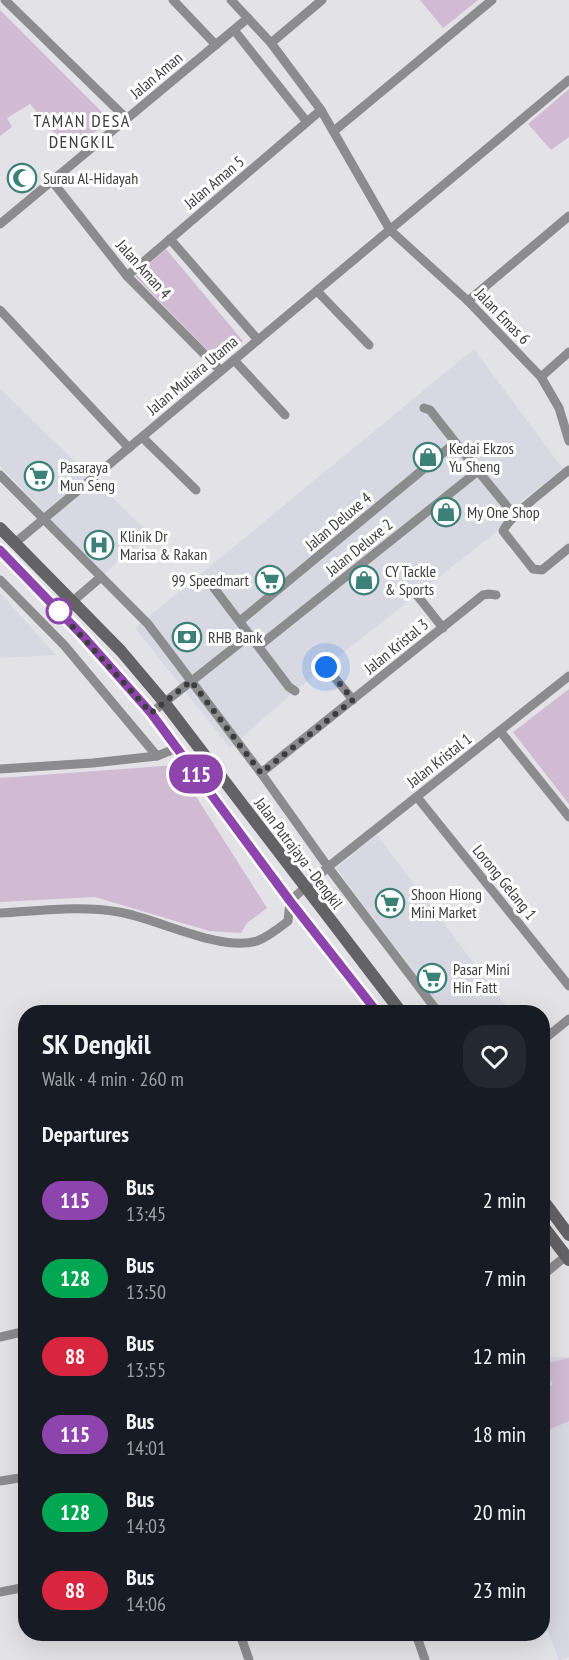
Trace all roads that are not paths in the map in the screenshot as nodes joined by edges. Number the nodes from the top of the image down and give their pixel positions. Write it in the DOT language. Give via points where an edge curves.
graph roads {
  1 [pos="5,0"];
  2 [pos="173,0"];
  3 [pos="231,0"];
  4 [pos="322,0"];
  5 [pos="492,0"];
  6 [pos="248,18"];
  7 [pos="234,30"];
  8 [pos="271,43"];
  9 [pos="216,45"];
  10 [pos="569,80"];
  11 [pos="321,110"];
  12 [pos="127,119"];
  13 [pos="307,122"];
  14 [pos="334,131"];
  15 [pos="52,181"];
  16 [pos="569,216"];
  17 [pos="0,224"];
  18 [pos="390,230"];
  19 [pos="170,239"];
  20 [pos="127,276"];
  21 [pos="317,291"];
  22 [pos="468,301"];
  23 [pos="0,310"];
  24 [pos="258,340"];
  25 [pos="369,345"];
  26 [pos="569,352"];
  27 [pos="234,360"];
  28 [pos="221,371"];
  29 [pos="541,378"];
  30 [pos="424,408"];
  31 [pos="285,415"];
  32 [pos="142,437"];
  33 [pos="569,441"];
  34 [pos="455,443"];
  35 [pos="129,448"];
  36 [pos="569,470"];
  37 [pos="478,471"];
  38 [pos="0,475"];
  39 [pos="196,490"];
  40 [pos="515,516"];
  41 [pos="43,519"];
  42 [pos="0,528"];
  43 [pos="15,543"];
  44 [pos="569,548"];
  45 [pos="0,550"];
  46 [pos="101,577"];
  47 [pos="0,580"];
  48 [pos="215,581"];
  49 [pos="416,594"];
  50 [pos="496,595"];
  51 [pos="73,601"];
  52 [pos="240,621"];
  53 [pos="443,628"];
  54 [pos="250,635"];
  55 [pos="259,646"];
  56 [pos="326,667"];
  57 [pos="569,676"];
  58 [pos="191,681"];
  59 [pos="295,691"];
  60 [pos="353,700"];
  61 [pos="164,702"];
  62 [pos="151,713"];
  63 [pos="500,731"];
  64 [pos="177,748"];
  65 [pos="157,756"];
  66 [pos="0,769"];
  67 [pos="261,773"];
  68 [pos="417,797"];
  69 [pos="569,818"];
  70 [pos="328,867"];
  71 [pos="305,889"];
  72 [pos="290,901"];
  73 [pos="0,914"];
  74 [pos="569,986"];
  75 [pos="372,1005"];
  76 [pos="396,1005"];
  77 [pos="433,1005"];
  78 [pos="569,1019"];
  79 [pos="550,1034"];
  80 [pos="550,1208"];
  81 [pos="567,1228"];
  82 [pos="551,1237"];
  83 [pos="568,1258"];
  84 [pos="550,1270"];
  85 [pos="18,1333"];
  86 [pos="0,1336"];
  87 [pos="18,1478"];
  88 [pos="0,1480"];
  89 [pos="18,1589"];
  90 [pos="0,1592"];
  91 [pos="242,1641"];
  92 [pos="418,1641"];
  93 [pos="249,1660"];
  94 [pos="425,1660"];
  1 -- 12 [label="street"];
  2 -- 9 [label="street"];
  3 -- 6 [label="street, Jalan Emas 6"];
  4 -- 8 [label="street"];
  5 -- 14 [label="street"];
  6 -- 7 [label="street, Jalan Aman"];
  6 -- 8 [label="street, Jalan Emas 6"];
  7 -- 9 [label="street, Jalan Aman"];
  7 -- 13 [label="street"];
  8 -- 11 [label="street, Jalan Emas 6"];
  9 -- 12 [label="street, Jalan Aman"];
  10 -- 18 [label="street, Jalan Mutiara Utama"];
  11 -- 13 [label="street, Jalan Aman 5"];
  11 -- 14 [label="street, Jalan Emas 6"];
  12 -- 15 [label="street, Jalan Aman"];
  13 -- 19 [label="street, Jalan Aman 5"];
  14 -- 18 [label="street, Jalan Emas 6"];
  15 -- 17 [label="street, Jalan Aman"];
  15 -- 20 [label="street, Jalan Aman 4"];
  16 -- 22 [label="street"];
  18 -- 21 [label="street, Jalan Mutiara Utama"];
  18 -- 22 [label="street, Jalan Emas 6"];
  19 -- 20 [label="street, Jalan Aman 5"];
  19 -- 24 [label="street"];
  20 -- 28 [label="street, Jalan Aman 4"];
  21 -- 24 [label="street, Jalan Mutiara Utama"];
  21 -- 25 [label="street"];
  22 -- 29 [label="street, Jalan Emas 6"];
  23 -- 35 [label="street"];
  24 -- 27 [label="street, Jalan Mutiara Utama"];
  26 -- 29 [label="street"];
  27 -- 28 [label="street, Jalan Mutiara Utama"];
  27 -- 31 [label="street"];
  28 -- 32 [label="street, Jalan Mutiara Utama"];
  29 -- 33 [label="street, Jalan Emas 6" via="559,408"];
  30 -- 34 [label="street" via="430,410"];
  32 -- 35 [label="street, Jalan Mutiara Utama"];
  32 -- 39 [label="street"];
  34 -- 37 [label="street"];
  34 -- 52 [label="street, Jalan Deluxe 4"];
  35 -- 41 [label="street, Jalan Mutiara Utama"];
  36 -- 40 [label="street"];
  37 -- 40 [label="street"];
  37 -- 55 [label="street, Jalan Deluxe 2"];
  38 -- 41 [label="street"];
  40 -- 44 [label="street" via="503,531 533,569 542,570"];
  41 -- 43 [label="street, Jalan Mutiara Utama"];
  41 -- 46 [label="street"];
  42 -- 43 [label="main road, Jalan Putrajaya - Dengkil"];
  43 -- 51 [label="main road, Jalan Putrajaya - Dengkil"];
  45 -- 62 [label="main road"];
  46 -- 51 [label="street"];
  46 -- 58 [label="street" via="148,624"];
  47 -- 65 [label="street" via="64,645"];
  48 -- 52 [label="street" via="214,588"];
  49 -- 53 [label="street"];
  50 -- 53 [label="street, Jalan Kristal 3" via="483,595"];
  51 -- 61 [label="main road, Jalan Putrajaya - Dengkil"];
  52 -- 54 [label="street"];
  53 -- 60 [label="street, Jalan Kristal 3"];
  54 -- 55 [label="street"];
  54 -- 58 [label="street"];
  55 -- 59 [label="street"];
  56 -- 60 [label="street"];
  57 -- 63 [label="street, Jalan Kristal 1"];
  58 -- 61 [label="street"];
  58 -- 67 [label="street"];
  60 -- 67 [label="street, Jalan Kristal 3"];
  61 -- 62 [label="street"];
  61 -- 71 [label="main road, Jalan Putrajaya - Dengkil"];
  62 -- 64 [label="main road"];
  63 -- 68 [label="street, Jalan Kristal 1"];
  63 -- 69 [label="street"];
  64 -- 65 [label="street"];
  64 -- 72 [label="main road"];
  65 -- 66 [label="street"];
  67 -- 70 [label="street"];
  68 -- 70 [label="street, Jalan Kristal 1"];
  68 -- 74 [label="street, Lorong Gelang 1"];
  70 -- 71 [label="street, Jalan Kristal 1"];
  70 -- 77 [label="street"];
  71 -- 72 [label="street, Jalan Kristal 1"];
  71 -- 76 [label="main road, Jalan Putrajaya - Dengkil"];
  72 -- 73 [label="street" via="288,921 260,940 242,944 220,942 121,912 98,909"];
  72 -- 75 [label="main road"];
  78 -- 79 [label="street"];
  80 -- 81 [label="main road"];
  81 -- 82 [label="street"];
  82 -- 83 [label="main road"];
  83 -- 84 [label="street"];
  85 -- 86 [label="street"];
  87 -- 88 [label="street"];
  89 -- 90 [label="street"];
  91 -- 93 [label="street"];
  92 -- 94 [label="street"];
}
